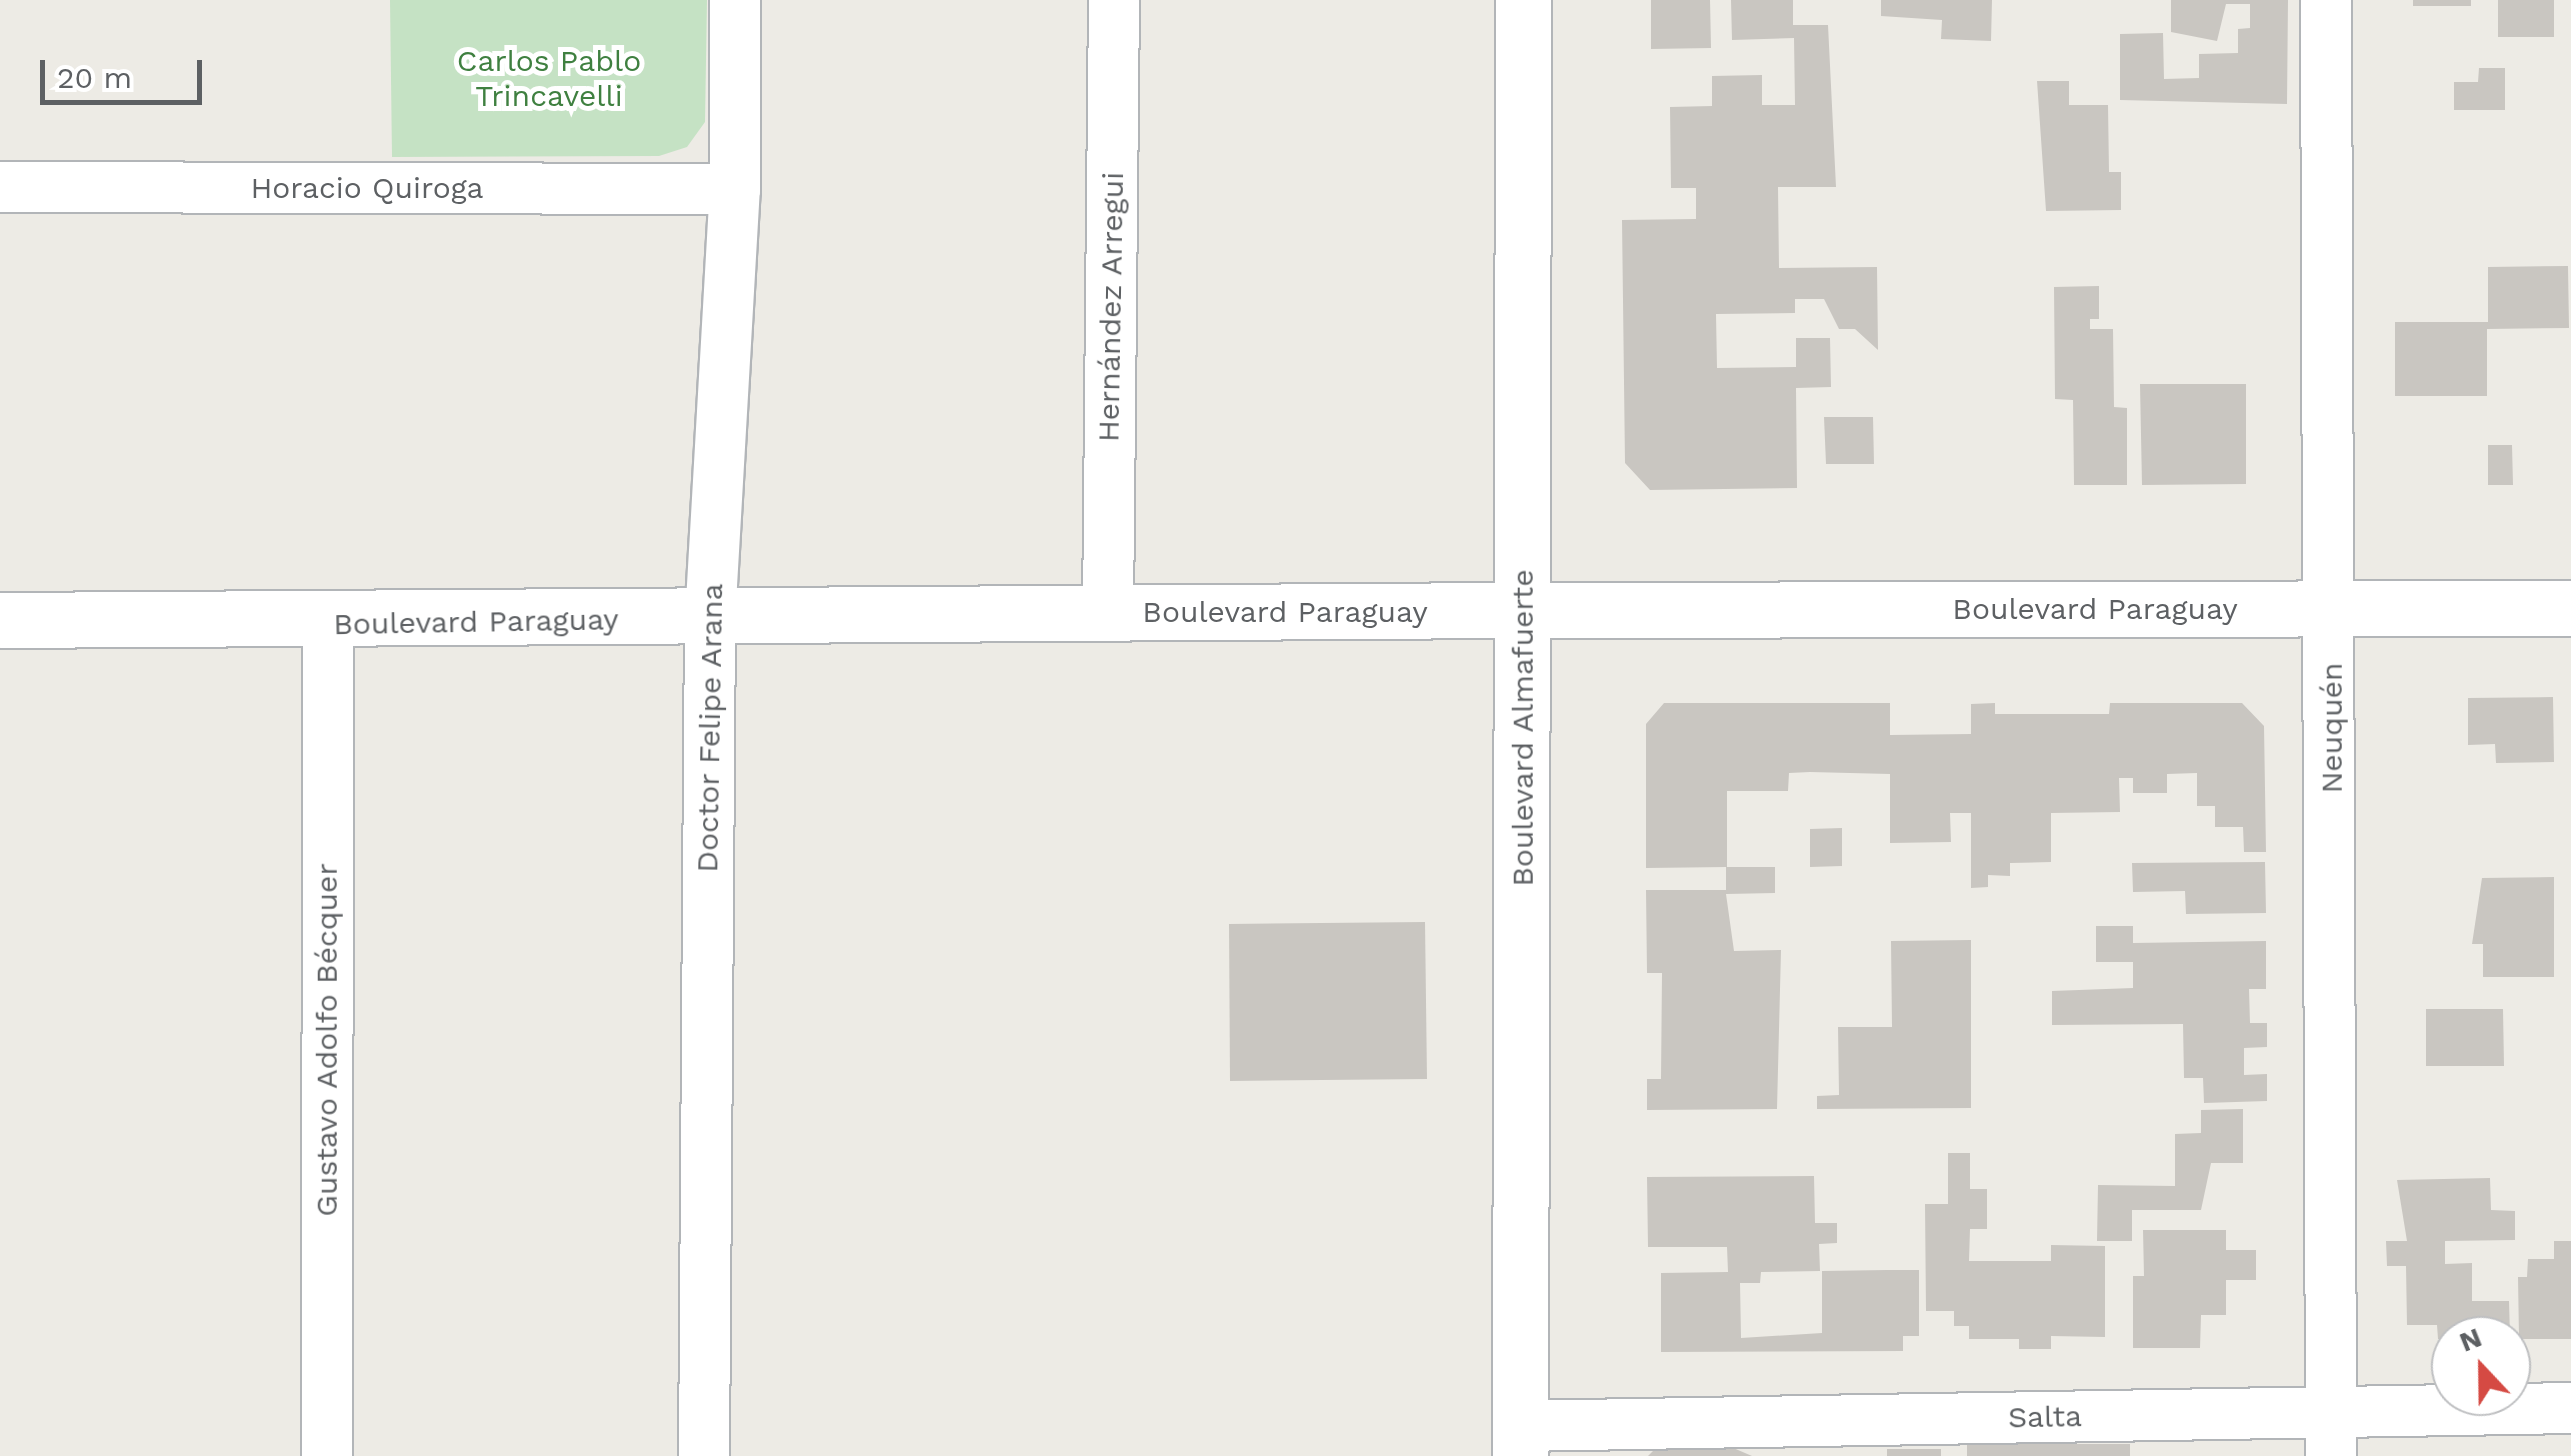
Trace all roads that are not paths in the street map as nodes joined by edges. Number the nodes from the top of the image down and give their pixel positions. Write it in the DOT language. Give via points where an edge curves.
graph roads {
  1 [pos="734,0"];
  2 [pos="1114,0"];
  3 [pos="1522,0"];
  4 [pos="2326,0"];
  5 [pos="0,187"];
  6 [pos="734,189"];
  7 [pos="2571,608"];
  8 [pos="2333,609"];
  9 [pos="1524,610"];
  10 [pos="1108,613"];
  11 [pos="0,620"];
  12 [pos="710,620"];
  13 [pos="328,624"];
  14 [pos="2571,1408"];
  15 [pos="2331,1434"];
  16 [pos="1520,1441"];
  17 [pos="327,1456"];
  18 [pos="704,1456"];
  1 -- 6 [label="street, Doctor Felipe Arana"];
  2 -- 10 [label="street, Hernández Arregui"];
  3 -- 9 [label="main road, Boulevard Almafuerte"];
  4 -- 8 [label="street, Neuquén"];
  5 -- 6 [label="street, Horacio Quiroga"];
  6 -- 12 [label="street, Doctor Felipe Arana"];
  7 -- 8 [label="main road, Boulevard Paraguay"];
  8 -- 9 [label="main road, Boulevard Paraguay"];
  8 -- 15 [label="street, Neuquén"];
  9 -- 10 [label="main road, Boulevard Paraguay"];
  9 -- 16 [label="main road, Boulevard Almafuerte"];
  10 -- 12 [label="main road, Boulevard Paraguay"];
  11 -- 13 [label="main road, Boulevard Paraguay"];
  12 -- 13 [label="main road, Boulevard Paraguay"];
  12 -- 18 [label="street, Doctor Felipe Arana"];
  13 -- 17 [label="street, Gustavo Adolfo Bécquer"];
  14 -- 15 [label="street, Salta"];
  15 -- 16 [label="street, Salta"];
}
